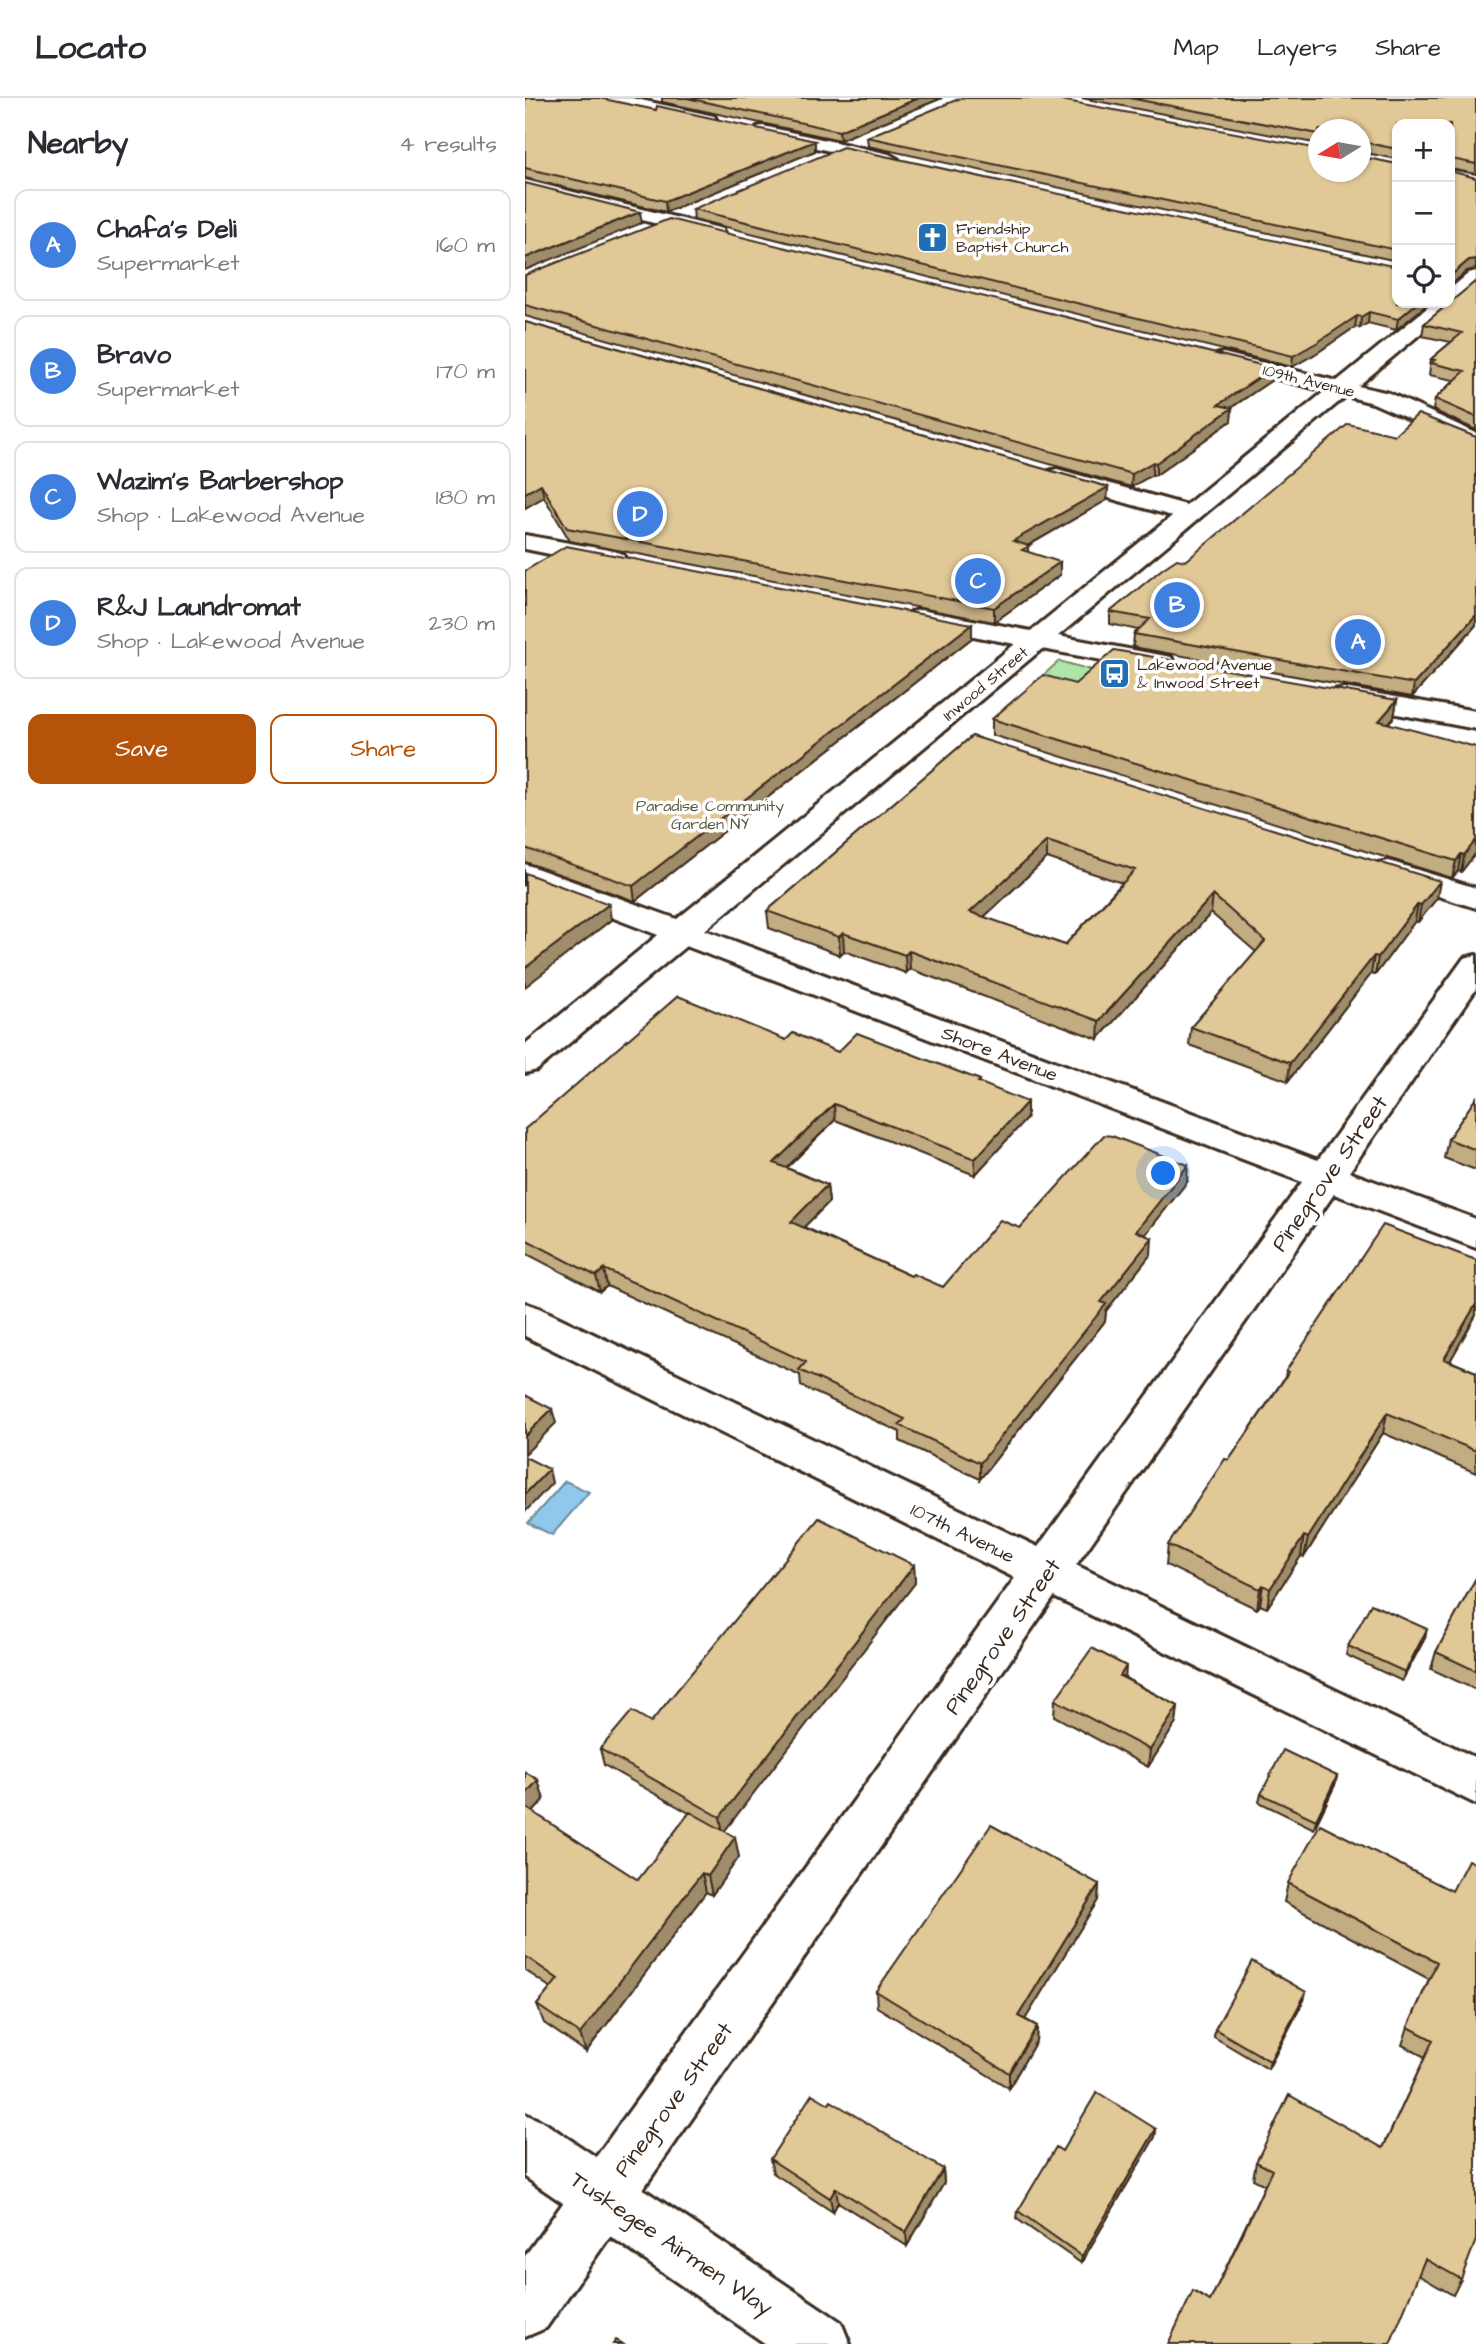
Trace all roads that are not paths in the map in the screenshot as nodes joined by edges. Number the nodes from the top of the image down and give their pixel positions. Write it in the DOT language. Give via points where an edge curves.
graph roads {
  1 [pos="610,98"];
  2 [pos="719,122"];
  3 [pos="746,128"];
  4 [pos="866,139"];
  5 [pos="841,149"];
  6 [pos="817,159"];
  7 [pos="906,163"];
  8 [pos="525,185"];
  9 [pos="695,210"];
  10 [pos="668,221"];
  11 [pos="638,233"];
  12 [pos="738,238"];
  13 [pos="1439,308"];
  14 [pos="1206,354"];
  15 [pos="1341,388"];
  16 [pos="1476,442"];
  17 [pos="1031,468"];
  18 [pos="1189,513"];
  19 [pos="527,544"];
  20 [pos="637,564"];
  21 [pos="889,612"];
  22 [pos="1036,640"];
  23 [pos="1190,668"];
  24 [pos="1323,692"];
  25 [pos="1476,693"];
  26 [pos="1466,718"];
  27 [pos="932,727"];
  28 [pos="964,737"];
  29 [pos="1356,860"];
  30 [pos="525,873"];
  31 [pos="1476,898"];
  32 [pos="682,932"];
  33 [pos="1476,965"];
  34 [pos="525,1062"];
  35 [pos="1327,1177"];
  36 [pos="1476,1234"];
  37 [pos="525,1318"];
  38 [pos="1046,1573"];
  39 [pos="1476,1783"];
  40 [pos="525,2143"];
  41 [pos="603,2196"];
  42 [pos="525,2306"];
  43 [pos="818,2344"];
  1 -- 2 [label="street"];
  3 -- 5 [label="street"];
  4 -- 5 [label="street"];
  5 -- 6 [label="street"];
  5 -- 7 [label="street"];
  8 -- 10 [label="street"];
  9 -- 10 [label="street"];
  10 -- 11 [label="street"];
  10 -- 12 [label="street"];
  13 -- 15 [label="street, Inwood Street"];
  14 -- 15 [label="street, 109th Avenue"];
  15 -- 16 [label="street, 109th Avenue" via="1381,398"];
  15 -- 18 [label="street, Inwood Street"];
  17 -- 18 [label="street"];
  18 -- 22 [label="street, Inwood Street"];
  19 -- 20 [label="street"];
  21 -- 22 [label="street"];
  22 -- 23 [label="street"];
  22 -- 27 [label="street, Inwood Street"];
  24 -- 26 [label="street"];
  25 -- 26 [label="street"];
  27 -- 28 [label="street"];
  27 -- 32 [label="street, Inwood Street"];
  29 -- 31 [label="street"];
  30 -- 32 [label="street, Shore Avenue"];
  32 -- 34 [label="street, Inwood Street"];
  32 -- 35 [label="street, Shore Avenue"];
  33 -- 35 [label="street, Pinegrove Street"];
  35 -- 36 [label="street, Shore Avenue"];
  35 -- 38 [label="street, Pinegrove Street"];
  37 -- 38 [label="street, 107th Avenue"];
  38 -- 39 [label="street, 107th Avenue"];
  38 -- 41 [label="street, Pinegrove Street"];
  40 -- 41 [label="street, Tuskegee Airmen Way"];
  41 -- 42 [label="street, Pinegrove Street"];
  41 -- 43 [label="street, Tuskegee Airmen Way"];
}
